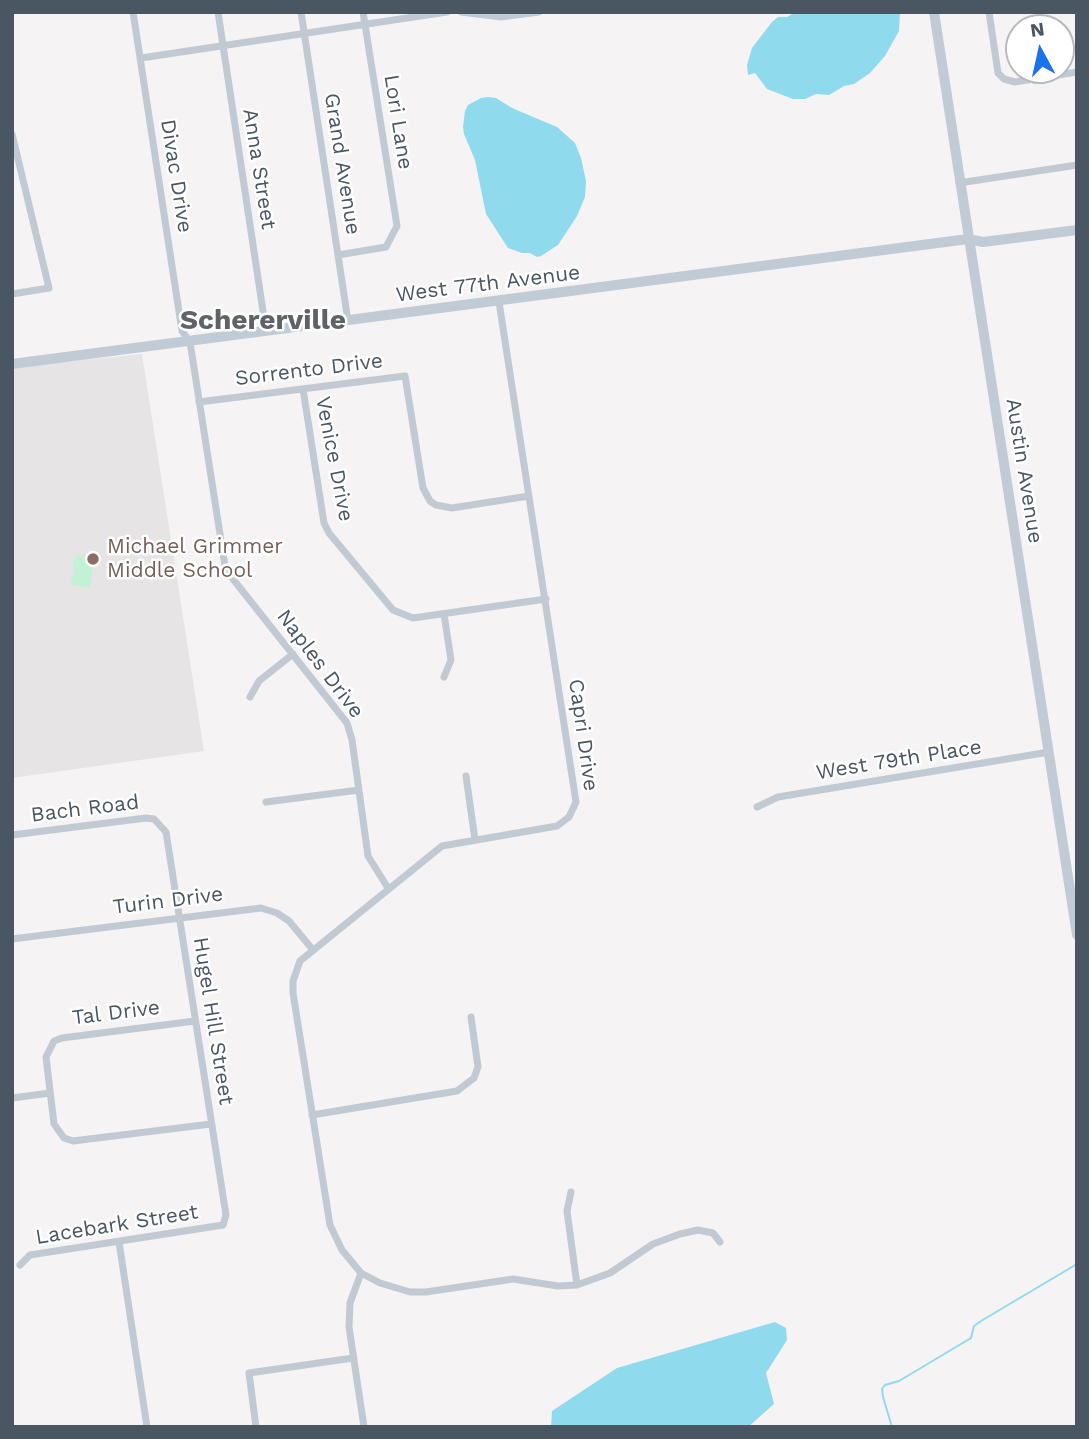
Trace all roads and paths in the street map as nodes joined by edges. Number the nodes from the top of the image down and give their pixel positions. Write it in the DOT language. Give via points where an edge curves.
graph roads {
  1 [pos="134,12"];
  2 [pos="218,12"];
  3 [pos="301,12"];
  4 [pos="363,12"];
  5 [pos="447,12"];
  6 [pos="461,12"];
  7 [pos="540,12"];
  8 [pos="934,12"];
  9 [pos="989,12"];
  10 [pos="474,13"];
  11 [pos="365,25"];
  12 [pos="304,33"];
  13 [pos="223,46"];
  14 [pos="141,58"];
  15 [pos="1077,72"];
  16 [pos="12,134"];
  17 [pos="14,152"];
  18 [pos="1077,165"];
  19 [pos="959,183"];
  20 [pos="1077,230"];
  21 [pos="968,239"];
  22 [pos="338,254"];
  23 [pos="12,294"];
  24 [pos="499,302"];
  25 [pos="348,321"];
  26 [pos="266,331"];
  27 [pos="190,342"];
  28 [pos="12,364"];
  29 [pos="303,389"];
  30 [pos="199,402"];
  31 [pos="529,496"];
  32 [pos="546,599"];
  33 [pos="444,614"];
  34 [pos="293,654"];
  35 [pos="444,677"];
  36 [pos="250,697"];
  37 [pos="1049,752"];
  38 [pos="466,776"];
  39 [pos="359,790"];
  40 [pos="266,802"];
  41 [pos="757,807"];
  42 [pos="161,824"];
  43 [pos="12,835"];
  44 [pos="475,840"];
  45 [pos="388,888"];
  46 [pos="180,918"];
  47 [pos="1077,935"];
  48 [pos="12,939"];
  49 [pos="313,950"];
  50 [pos="471,1017"];
  51 [pos="195,1021"];
  52 [pos="50,1093"];
  53 [pos="12,1098"];
  54 [pos="312,1115"];
  55 [pos="211,1124"];
  56 [pos="571,1192"];
  57 [pos="223,1225"];
  58 [pos="118,1242"];
  59 [pos="720,1242"];
  60 [pos="20,1265"];
  61 [pos="361,1273"];
  62 [pos="577,1285"];
  63 [pos="353,1358"];
  64 [pos="147,1427"];
  65 [pos="256,1427"];
  66 [pos="364,1427"];
  1 -- 14 [label="street, Divac Drive"];
  2 -- 13 [label="street, Anna Street"];
  3 -- 12 [label="street, Grand Avenue"];
  4 -- 11 [label="street, Lori Lane"];
  5 -- 11 [label="street"];
  6 -- 10 [label="street"];
  7 -- 10 [label="street" via="501,17"];
  8 -- 19 [label="street, Austin Avenue"];
  9 -- 15 [label="street" via="998,73 1004,79 1015,82"];
  11 -- 12 [label="street"];
  11 -- 22 [label="street, Lori Lane" via="397,226 386,247"];
  12 -- 13 [label="street"];
  12 -- 22 [label="street, Grand Avenue"];
  13 -- 14 [label="street"];
  13 -- 26 [label="street, Anna Street"];
  14 -- 27 [label="street, Divac Drive" via="182,331"];
  16 -- 17 [label="street"];
  17 -- 23 [label="street" via="49,288"];
  18 -- 19 [label="street"];
  19 -- 21 [label="street, Austin Avenue"];
  20 -- 21 [label="street, West 77th Avenue" via="983,242"];
  21 -- 24 [label="street, West 77th Avenue"];
  21 -- 37 [label="street, Austin Avenue"];
  22 -- 25 [label="street, Grand Avenue"];
  24 -- 25 [label="street, West 77th Avenue"];
  24 -- 31 [label="street, Capri Drive"];
  25 -- 26 [label="street, West 77th Avenue"];
  26 -- 27 [label="street, West 77th Avenue"];
  27 -- 28 [label="street, West 77th Avenue"];
  27 -- 30 [label="street, Naples Drive"];
  29 -- 30 [label="street, Sorrento Drive"];
  29 -- 31 [label="street, Sorrento Drive" via="405,376 423,488 430,501 452,508"];
  29 -- 33 [label="street, Venice Drive" via="321,512 329,533 393,610 413,618"];
  30 -- 34 [label="street, Naples Drive" via="225,566"];
  31 -- 32 [label="street, Capri Drive"];
  32 -- 33 [label="street, Venice Drive"];
  32 -- 44 [label="street, Capri Drive" via="576,802 569,817 557,826"];
  33 -- 35 [label="street" via="451,660"];
  34 -- 36 [label="street" via="259,681"];
  34 -- 39 [label="street, Naples Drive" via="347,723"];
  37 -- 41 [label="street, West 79th Place" via="778,797"];
  37 -- 47 [label="street, Austin Avenue"];
  38 -- 44 [label="street"];
  39 -- 40 [label="street"];
  39 -- 45 [label="street, Naples Drive" via="368,856"];
  42 -- 43 [label="street, Bach Road" via="146,818"];
  42 -- 46 [label="street, Hugel Hill Street"];
  44 -- 45 [label="street, Capri Drive" via="442,846"];
  45 -- 49 [label="street, Capri Drive"];
  46 -- 48 [label="street, Turin Drive"];
  46 -- 49 [label="street, Turin Drive" via="261,908 289,921"];
  46 -- 51 [label="street, Hugel Hill Street"];
  49 -- 54 [label="street, Capri Drive" via="300,961 293,993"];
  50 -- 54 [label="street" via="478,1067 474,1078 457,1091"];
  51 -- 52 [label="street, Tal Drive" via="54,1041 46,1057"];
  51 -- 55 [label="street, Hugel Hill Street"];
  52 -- 53 [label="street"];
  52 -- 55 [label="street" via="54,1124 64,1138 73,1141"];
  54 -- 61 [label="street, Capri Drive" via="330,1225"];
  55 -- 57 [label="street, Hugel Hill Street" via="226,1215"];
  56 -- 62 [label="street" via="567,1210"];
  57 -- 58 [label="street, Lacebark Street"];
  58 -- 60 [label="street, Lacebark Street" via="30,1255"];
  58 -- 64 [label="street"];
  59 -- 62 [label="street" via="713,1233 698,1230 680,1234 653,1244 610,1273"];
  61 -- 62 [label="street" via="410,1292 513,1279"];
  61 -- 63 [label="street" via="350,1303"];
  63 -- 65 [label="street" via="249,1373"];
  63 -- 66 [label="street"];
}
